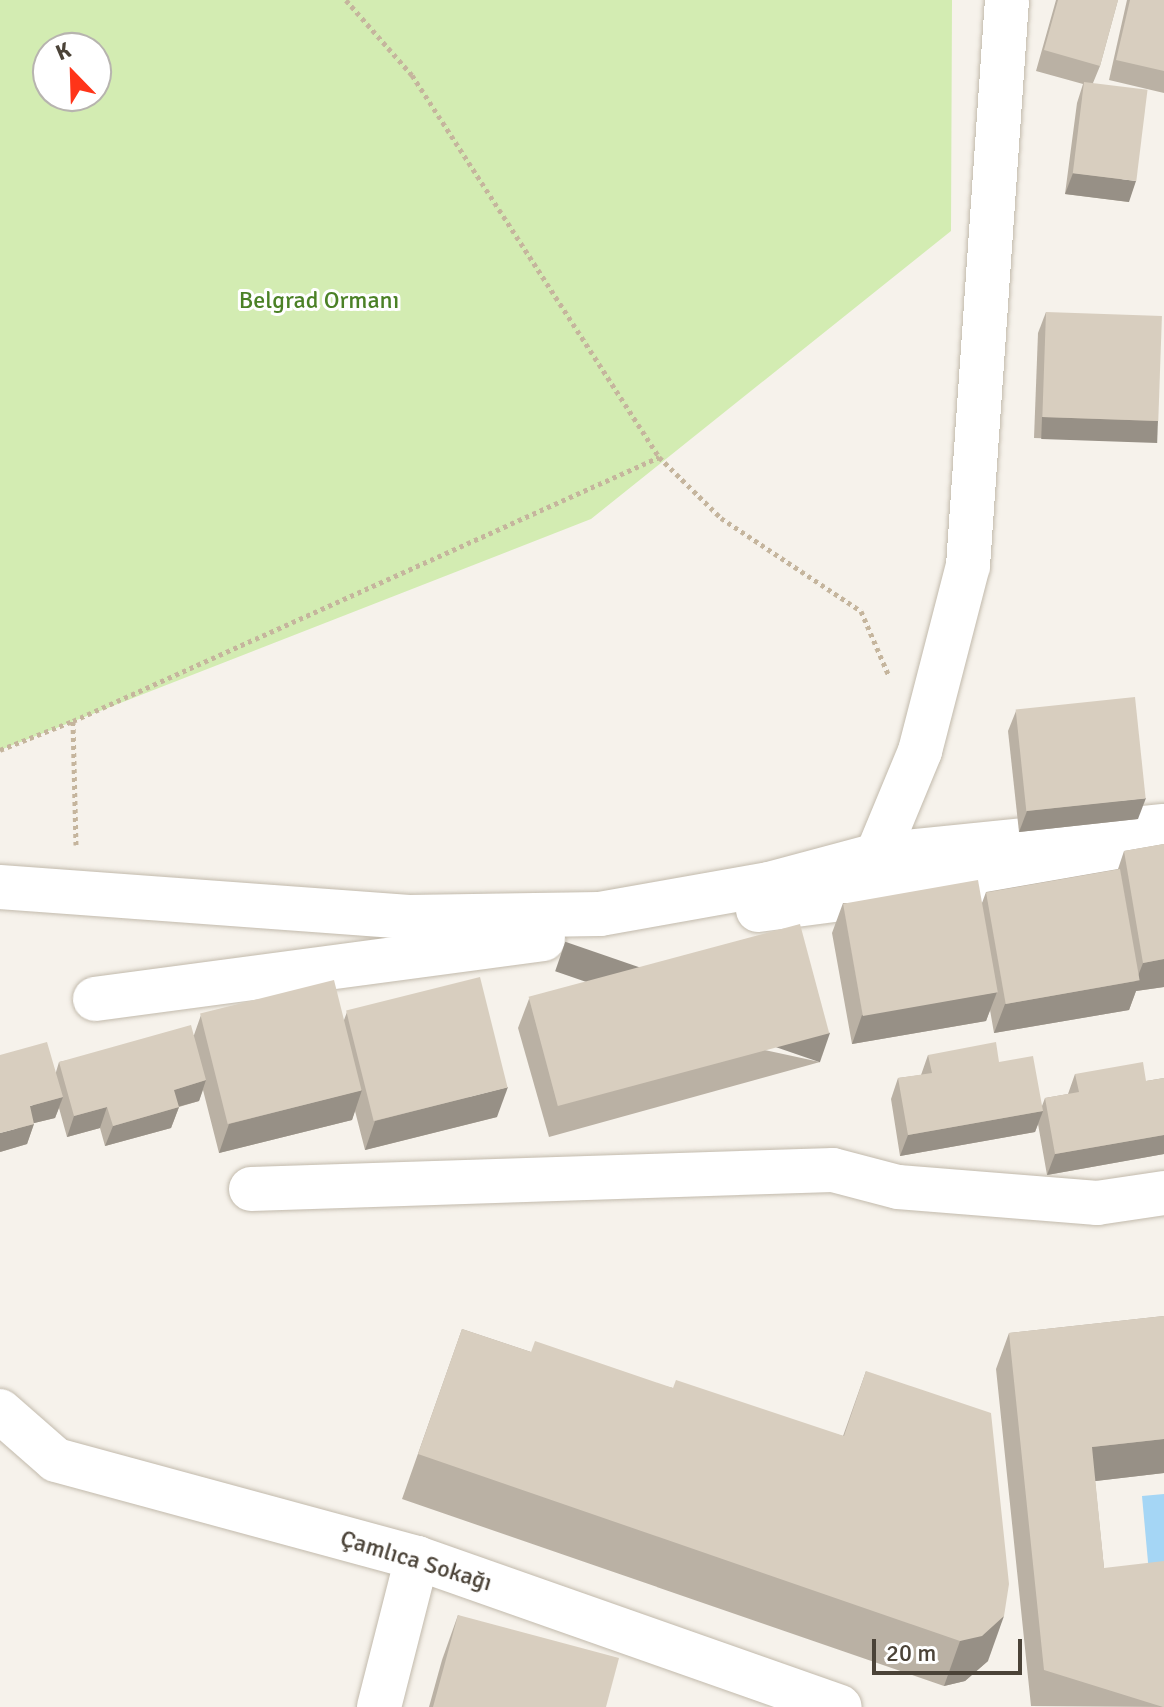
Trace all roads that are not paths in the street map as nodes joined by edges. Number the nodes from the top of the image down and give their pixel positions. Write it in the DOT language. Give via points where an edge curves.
graph roads {
  1 [pos="1007,0"];
  2 [pos="1164,826"];
  3 [pos="877,855"];
  4 [pos="1164,856"];
  5 [pos="0,887"];
  6 [pos="95,999"];
  7 [pos="251,1189"];
  8 [pos="1164,1193"];
  9 [pos="0,1411"];
  10 [pos="417,1558"];
  11 [pos="379,1707"];
  12 [pos="840,1707"];
  1 -- 3 [label="street" via="968,566 920,751"];
  2 -- 3 [label="street"];
  3 -- 5 [label="street" via="769,884 600,914 409,917"];
  4 -- 6 [label="street"];
  7 -- 8 [label="street" via="833,1170 898,1187 1097,1203"];
  9 -- 10 [label="street, Çamlıca Sokağı" via="56,1460"];
  10 -- 11 [label="street"];
  10 -- 12 [label="street, Çamlıca Sokağı"];
}
